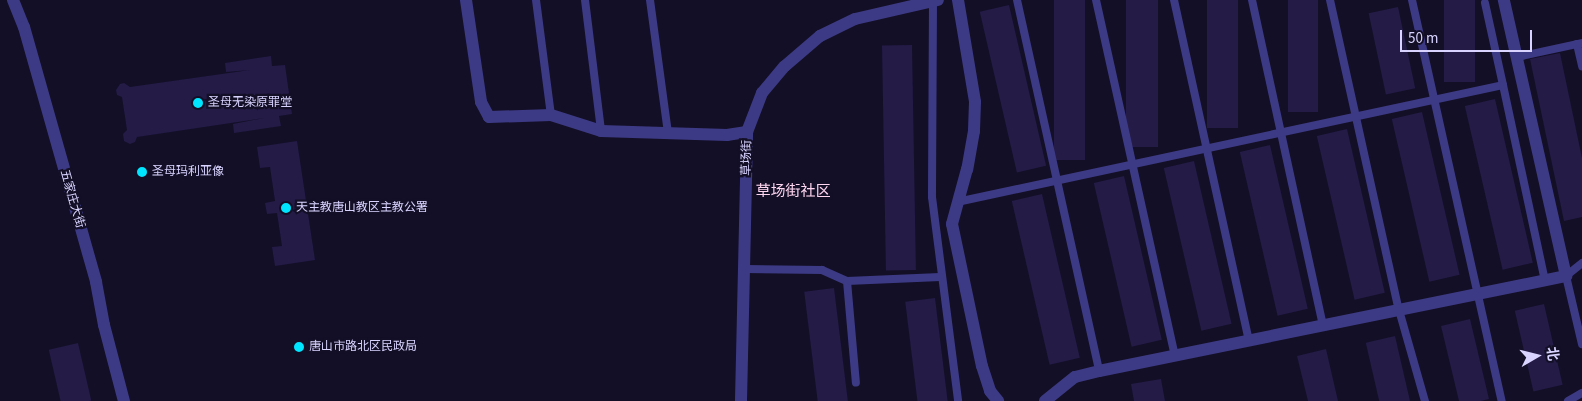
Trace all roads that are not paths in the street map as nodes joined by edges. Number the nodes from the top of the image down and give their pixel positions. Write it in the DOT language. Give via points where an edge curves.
graph roads {
  1 [pos="13,0"];
  2 [pos="466,0"];
  3 [pos="536,0"];
  4 [pos="585,0"];
  5 [pos="650,0"];
  6 [pos="935,0"];
  7 [pos="958,0"];
  8 [pos="1017,0"];
  9 [pos="1096,0"];
  10 [pos="1174,0"];
  11 [pos="1252,0"];
  12 [pos="1330,0"];
  13 [pos="1412,0"];
  14 [pos="1504,0"];
  15 [pos="1486,3"];
  16 [pos="1580,44"];
  17 [pos="1517,57"];
  18 [pos="1582,66"];
  19 [pos="1503,85"];
  20 [pos="1434,100"];
  21 [pos="551,115"];
  22 [pos="1355,117"];
  23 [pos="600,131"];
  24 [pos="747,132"];
  25 [pos="1281,132"];
  26 [pos="668,133"];
  27 [pos="1207,148"];
  28 [pos="1133,164"];
  29 [pos="1056,180"];
  30 [pos="957,202"];
  31 [pos="1582,263"];
  32 [pos="745,269"];
  33 [pos="1566,276"];
  34 [pos="940,277"];
  35 [pos="847,281"];
  36 [pos="1545,281"];
  37 [pos="1477,295"];
  38 [pos="1399,310"];
  39 [pos="1323,326"];
  40 [pos="1249,341"];
  41 [pos="1582,344"];
  42 [pos="1175,355"];
  43 [pos="1099,371"];
  44 [pos="856,383"];
  45 [pos="1582,393"];
  46 [pos="124,401"];
  47 [pos="742,401"];
  48 [pos="958,401"];
  49 [pos="998,401"];
  50 [pos="1045,401"];
  51 [pos="1425,401"];
  52 [pos="1502,401"];
  53 [pos="1568,401"];
  1 -- 46 [label="street, 五家庄大街" via="24,27 96,282"];
  2 -- 21 [label="street" via="481,102 489,117"];
  3 -- 21 [label="lane"];
  4 -- 23 [label="lane"];
  5 -- 26 [label="lane"];
  6 -- 24 [label="street, 草场街" via="855,19 820,36 785,66 762,93"];
  6 -- 34 [label="lane" via="932,198"];
  7 -- 30 [label="street" via="975,102 974,131"];
  8 -- 29 [label="lane"];
  9 -- 28 [label="lane"];
  10 -- 27 [label="lane"];
  11 -- 25 [label="lane"];
  12 -- 22 [label="lane"];
  13 -- 20 [label="lane"];
  14 -- 17 [label="street"];
  15 -- 19 [label="lane"];
  16 -- 17 [label="lane"];
  16 -- 18 [label="lane"];
  17 -- 33 [label="street"];
  19 -- 20 [label="lane"];
  19 -- 36 [label="lane"];
  20 -- 22 [label="lane"];
  20 -- 37 [label="lane"];
  21 -- 23 [label="street"];
  22 -- 25 [label="lane"];
  22 -- 38 [label="lane"];
  23 -- 26 [label="street"];
  24 -- 26 [label="street"];
  24 -- 32 [label="street, 草场街"];
  25 -- 27 [label="lane"];
  25 -- 39 [label="lane"];
  27 -- 28 [label="lane"];
  27 -- 40 [label="lane"];
  28 -- 29 [label="lane"];
  28 -- 42 [label="lane"];
  29 -- 30 [label="lane"];
  29 -- 43 [label="lane"];
  30 -- 49 [label="street" via="952,224 982,366 990,392"];
  31 -- 33 [label="lane"];
  32 -- 35 [label="lane" via="822,270"];
  32 -- 47 [label="street, 草场街"];
  33 -- 36 [label="street"];
  33 -- 41 [label="lane"];
  34 -- 35 [label="lane"];
  34 -- 48 [label="lane"];
  35 -- 44 [label="lane"];
  36 -- 37 [label="street"];
  37 -- 38 [label="street"];
  37 -- 52 [label="lane"];
  38 -- 39 [label="street"];
  38 -- 51 [label="lane"];
  39 -- 40 [label="street"];
  40 -- 42 [label="street"];
  42 -- 43 [label="street"];
  43 -- 50 [label="street" via="1075,378"];
  45 -- 53 [label="lane"];
}
